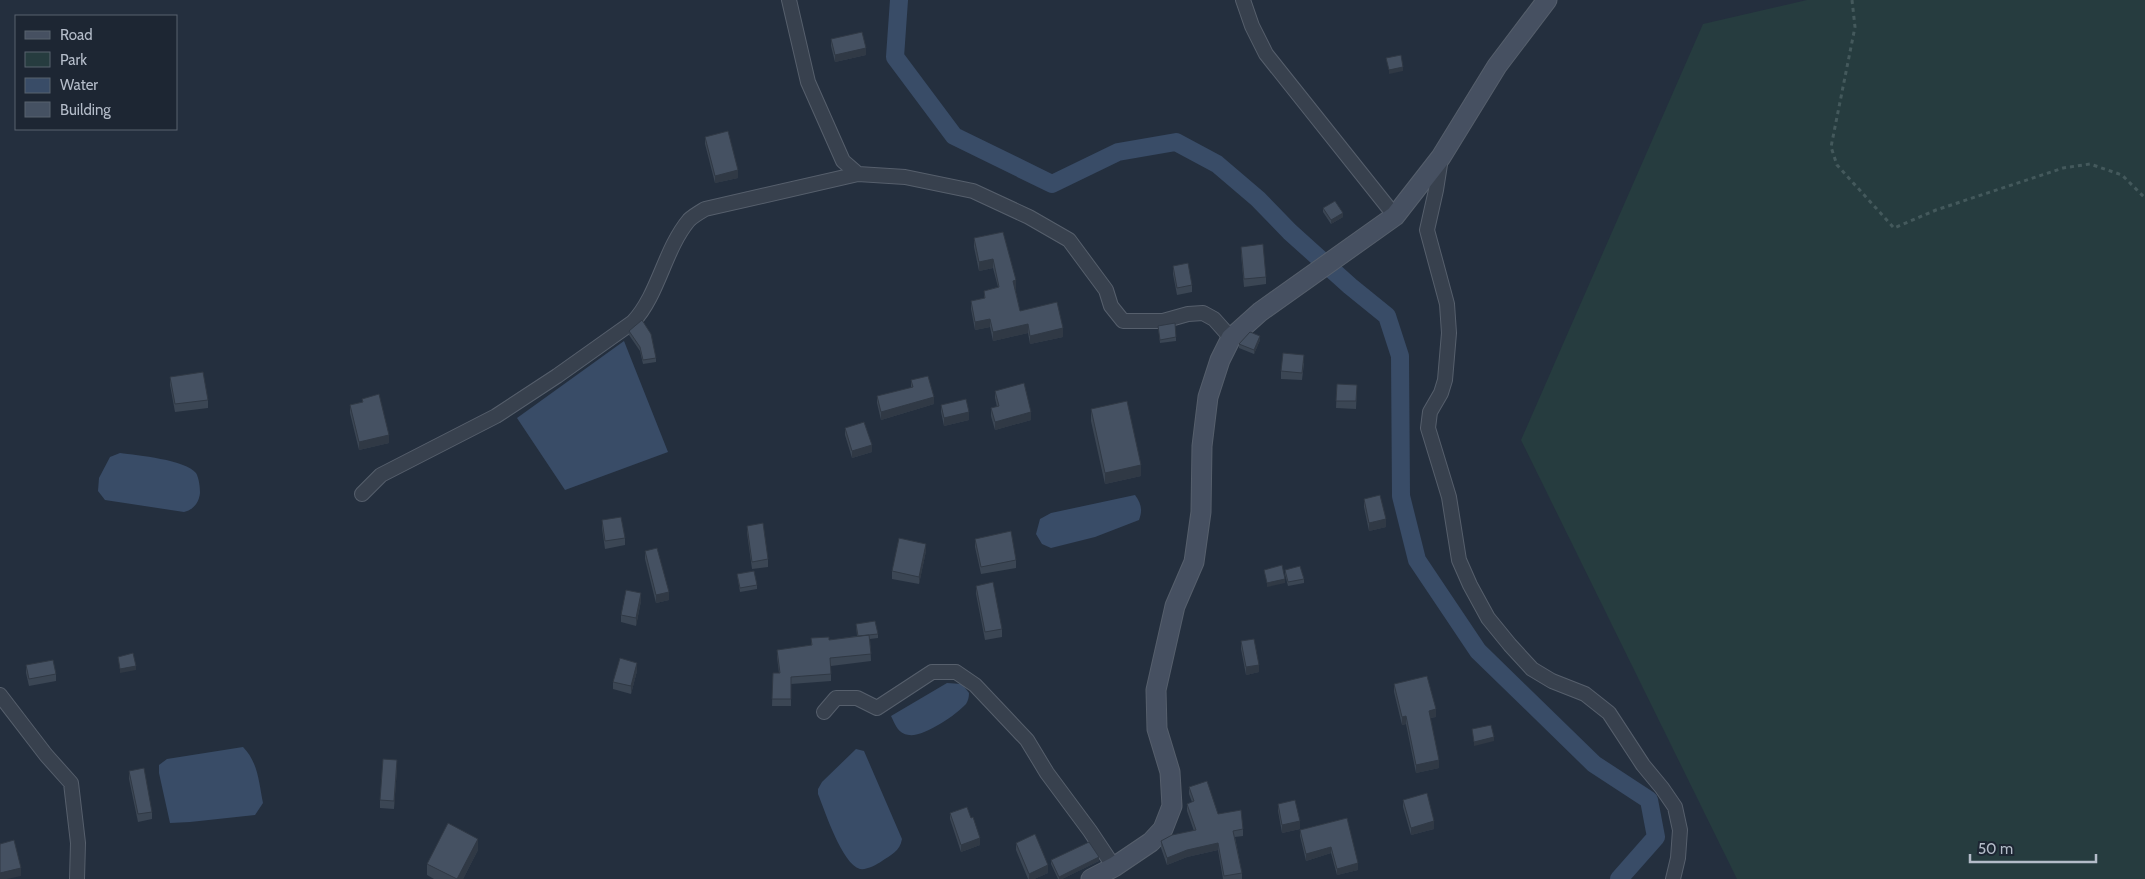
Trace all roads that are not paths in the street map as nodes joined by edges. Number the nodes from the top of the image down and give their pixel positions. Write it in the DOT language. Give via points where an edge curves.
graph roads {
  1 [pos="790,0"];
  2 [pos="1243,0"];
  3 [pos="1547,0"];
  4 [pos="1441,157"];
  5 [pos="858,174"];
  6 [pos="1395,216"];
  7 [pos="1231,338"];
  8 [pos="362,494"];
  9 [pos="0,695"];
  10 [pos="824,712"];
  11 [pos="1114,867"];
  12 [pos="77,879"];
  13 [pos="1091,879"];
  14 [pos="1673,879"];
  1 -- 5 [label="street" via="808,82 843,162"];
  2 -- 6 [label="street" via="1266,54"];
  3 -- 4 [label="street" via="1496,66"];
  4 -- 6 [label="street"];
  4 -- 14 [label="street" via="1427,230 1447,304 1449,332 1446,380 1430,412 1428,428 1449,497 1459,560 1488,618 1510,645 1532,669 1585,694 1609,713 1675,807 1680,830"];
  5 -- 7 [label="street" via="905,176 973,191 1069,240 1106,290 1111,306 1123,321 1163,321 1203,313"];
  5 -- 8 [label="street" via="705,209 690,219 666,259 643,311 633,322 496,416 381,475"];
  6 -- 7 [label="street" via="1260,312"];
  7 -- 11 [label="street" via="1208,397 1202,446 1201,512 1194,562 1175,606 1156,690 1157,729 1170,772 1172,806 1163,829 1151,842"];
  9 -- 12 [label="street" via="71,782 78,843"];
  10 -- 11 [label="street" via="836,698 857,698 877,708 932,672 956,672 975,685 1027,740"];
  11 -- 13 [label="street"];
}
